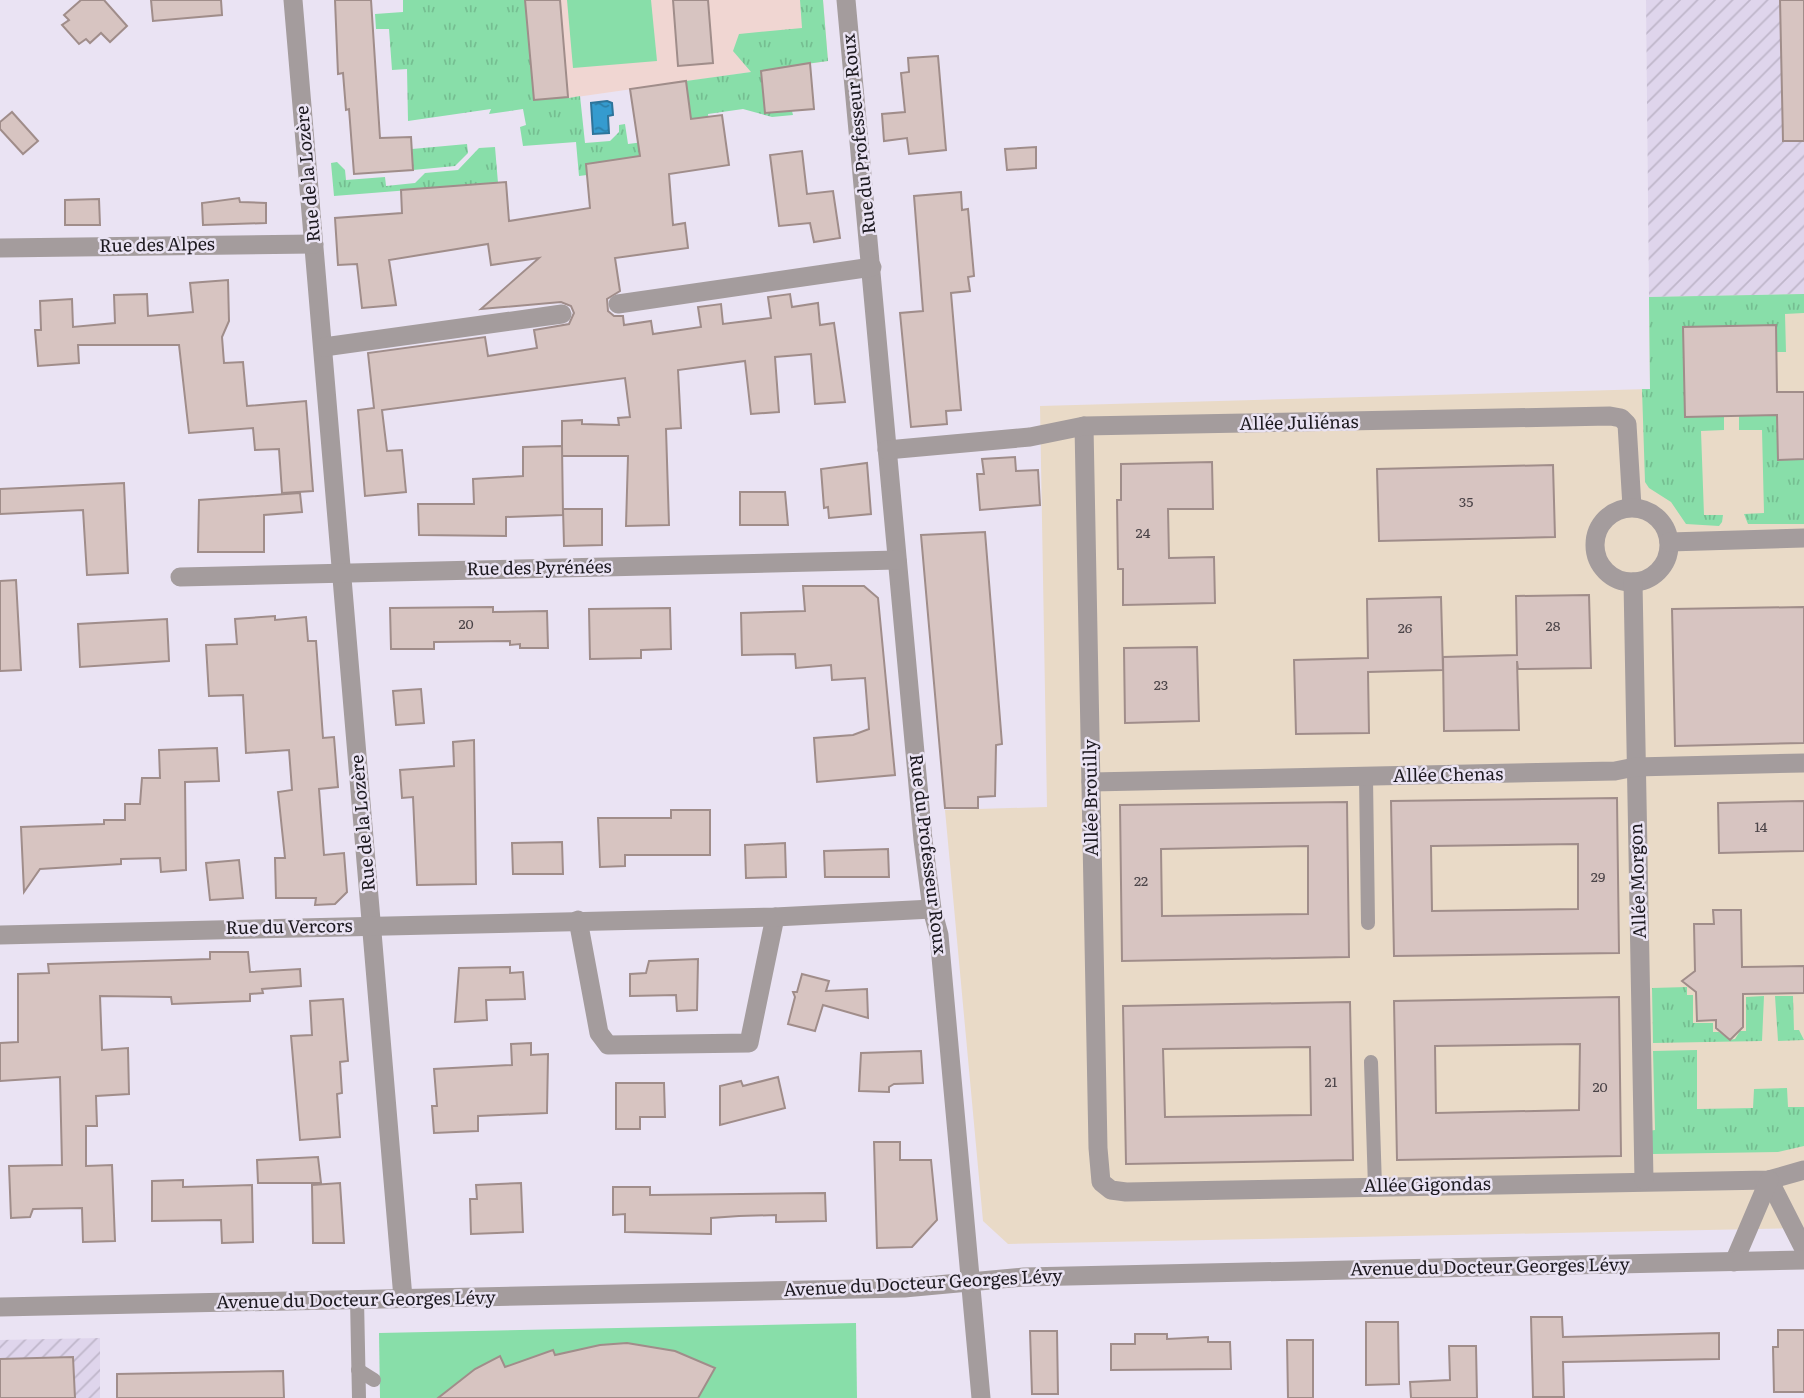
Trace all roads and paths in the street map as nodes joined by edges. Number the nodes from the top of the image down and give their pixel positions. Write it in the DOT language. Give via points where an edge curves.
graph roads {
  1 [pos="293,0"];
  2 [pos="846,0"];
  3 [pos="314,244"];
  4 [pos="0,248"];
  5 [pos="872,267"];
  6 [pos="618,304"];
  7 [pos="562,314"];
  8 [pos="324,347"];
  9 [pos="1084,426"];
  10 [pos="887,450"];
  11 [pos="1632,507"];
  12 [pos="1804,538"];
  13 [pos="1669,542"];
  14 [pos="898,560"];
  15 [pos="342,572"];
  16 [pos="180,577"];
  17 [pos="1633,582"];
  18 [pos="1804,763"];
  19 [pos="1635,767"];
  20 [pos="1366,777"];
  21 [pos="1091,782"];
  22 [pos="932,909"];
  23 [pos="775,917"];
  24 [pos="579,920"];
  25 [pos="1368,923"];
  26 [pos="371,925"];
  27 [pos="0,934"];
  28 [pos="1371,1062"];
  29 [pos="1098,1170"];
  30 [pos="1804,1170"];
  31 [pos="1769,1180"];
  32 [pos="1644,1181"];
  33 [pos="1375,1187"];
  34 [pos="1804,1249"];
  35 [pos="1804,1260"];
  36 [pos="1734,1262"];
  37 [pos="970,1282"];
  38 [pos="403,1298"];
  39 [pos="357,1299"];
  40 [pos="0,1307"];
  41 [pos="358,1370"];
  42 [pos="374,1380"];
  43 [pos="359,1398"];
  44 [pos="981,1398"];
  1 -- 3 [label="street, Rue de la Lozère"];
  2 -- 5 [label="street, Rue du Professeur Roux"];
  3 -- 4 [label="street, Rue des Alpes"];
  3 -- 8 [label="street, Rue de la Lozère"];
  5 -- 6 [label="street"];
  5 -- 10 [label="street, Rue du Professeur Roux"];
  7 -- 8 [label="street"];
  8 -- 15 [label="street, Rue de la Lozère"];
  9 -- 10 [label="street, Allée Juliénas"];
  9 -- 11 [label="street, Allée Juliénas" via="1610,416 1626,424"];
  9 -- 21 [label="street, Allée Brouilly"];
  10 -- 14 [label="street, Rue du Professeur Roux"];
  11 -- 13 [label="street" via="1657,517"];
  11 -- 17 [label="street" via="1607,517 1595,542 1601,566 1610,575"];
  12 -- 13 [label="street"];
  13 -- 17 [label="street" via="1668,554 1656,574"];
  14 -- 15 [label="street, Rue des Pyrénées"];
  14 -- 22 [label="street, Rue du Professeur Roux"];
  15 -- 16 [label="street, Rue des Pyrénées"];
  15 -- 26 [label="street, Rue de la Lozère"];
  17 -- 19 [label="street, Allée Morgon"];
  18 -- 19 [label="street, Allée Chenas"];
  19 -- 20 [label="street, Allée Chenas"];
  19 -- 32 [label="street, Allée Morgon"];
  20 -- 21 [label="street, Allée Chenas"];
  20 -- 25 [label="lane"];
  21 -- 29 [label="street, Allée Brouilly"];
  22 -- 23 [label="street, Rue du Vercors"];
  22 -- 37 [label="street, Rue du Professeur Roux" via="939,935"];
  23 -- 24 [label="street, Rue du Vercors"];
  23 -- 24 [label="street" via="749,1043 647,1045 608,1045 600,1033"];
  24 -- 26 [label="street, Rue du Vercors"];
  26 -- 27 [label="street, Rue du Vercors"];
  26 -- 38 [label="street, Rue de la Lozère"];
  28 -- 33 [label="lane"];
  29 -- 33 [label="street, Allée Gigondas" via="1101,1182 1111,1191 1126,1192"];
  30 -- 31 [label="street, Allée Gigondas"];
  31 -- 32 [label="street, Allée Gigondas"];
  31 -- 34 [label="street"];
  31 -- 36 [label="street"];
  32 -- 33 [label="street, Allée Gigondas"];
  35 -- 36 [label="street, Avenue du Docteur Georges Lévy"];
  36 -- 37 [label="street, Avenue du Docteur Georges Lévy" via="1024,1277"];
  37 -- 38 [label="street, Avenue du Docteur Georges Lévy" via="904,1288"];
  37 -- 44 [label="street, Rue du Professeur Roux"];
  38 -- 39 [label="street, Avenue du Docteur Georges Lévy"];
  39 -- 40 [label="street, Avenue du Docteur Georges Lévy"];
  39 -- 41 [label="lane"];
  41 -- 42 [label="lane"];
  41 -- 43 [label="lane"];
}
